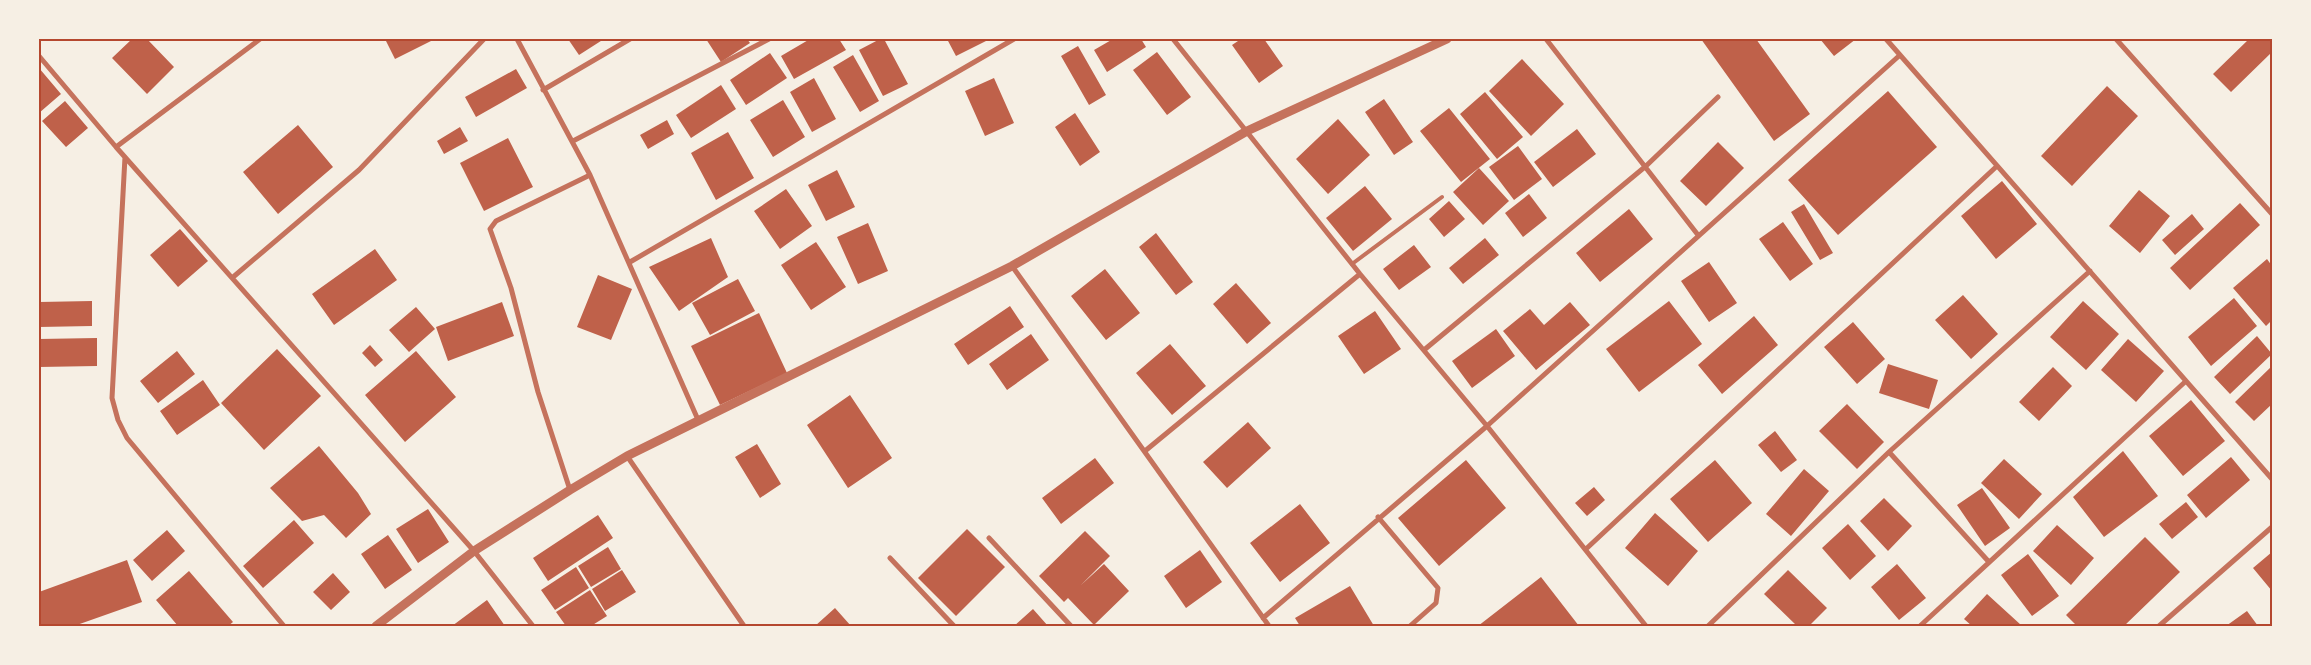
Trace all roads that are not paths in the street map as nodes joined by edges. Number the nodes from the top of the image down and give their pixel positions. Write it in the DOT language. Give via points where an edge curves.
graph roads {
  1 [pos="260,39"];
  2 [pos="484,39"];
  3 [pos="517,39"];
  4 [pos="630,39"];
  5 [pos="769,39"];
  6 [pos="1014,39"];
  7 [pos="1173,39"];
  8 [pos="1447,39"];
  9 [pos="1546,39"];
  10 [pos="1886,39"];
  11 [pos="2116,39"];
  12 [pos="1900,55"];
  13 [pos="39,56"];
  14 [pos="543,90"];
  15 [pos="1718,98"];
  16 [pos="1247,131"];
  17 [pos="574,141"];
  18 [pos="116,147"];
  19 [pos="125,157"];
  20 [pos="1646,166"];
  21 [pos="1997,166"];
  22 [pos="590,175"];
  23 [pos="1442,197"];
  24 [pos="2272,214"];
  25 [pos="1698,235"];
  26 [pos="630,262"];
  27 [pos="1352,264"];
  28 [pos="1012,266"];
  29 [pos="2090,271"];
  30 [pos="1360,274"];
  31 [pos="232,278"];
  32 [pos="1424,350"];
  33 [pos="2186,381"];
  34 [pos="699,423"];
  35 [pos="1487,426"];
  36 [pos="1145,451"];
  37 [pos="1889,452"];
  38 [pos="627,456"];
  39 [pos="2272,479"];
  40 [pos="570,490"];
  41 [pos="1378,517"];
  42 [pos="2272,527"];
  43 [pos="989,538"];
  44 [pos="1586,549"];
  45 [pos="474,551"];
  46 [pos="890,558"];
  47 [pos="1989,562"];
  48 [pos="1263,618"];
  49 [pos="284,626"];
  50 [pos="376,626"];
  51 [pos="533,626"];
  52 [pos="744,626"];
  53 [pos="954,626"];
  54 [pos="1071,626"];
  55 [pos="1269,626"];
  56 [pos="1410,626"];
  57 [pos="1646,626"];
  58 [pos="1708,626"];
  59 [pos="1920,626"];
  60 [pos="2160,626"];
  1 -- 18 [label="street"];
  2 -- 31 [label="street" via="360,170"];
  3 -- 14 [label="street"];
  4 -- 14 [label="street"];
  5 -- 17 [label="street"];
  6 -- 26 [label="street"];
  7 -- 16 [label="street"];
  8 -- 16 [label="street"];
  9 -- 20 [label="street"];
  10 -- 12 [label="street"];
  11 -- 24 [label="street"];
  12 -- 21 [label="street"];
  12 -- 25 [label="street"];
  13 -- 18 [label="street"];
  14 -- 17 [label="street"];
  15 -- 20 [label="street"];
  16 -- 27 [label="street"];
  16 -- 28 [label="street"];
  17 -- 22 [label="street"];
  18 -- 19 [label="street"];
  19 -- 31 [label="street"];
  19 -- 49 [label="street" via="112,398 118,420 127,438"];
  20 -- 25 [label="street"];
  20 -- 32 [label="street"];
  21 -- 29 [label="street"];
  21 -- 44 [label="street"];
  22 -- 26 [label="street"];
  22 -- 40 [label="street" via="496,221 490,229 512,288 538,392"];
  23 -- 27 [label="lane"];
  25 -- 35 [label="street"];
  26 -- 34 [label="street"];
  27 -- 30 [label="street"];
  28 -- 34 [label="street"];
  28 -- 36 [label="street"];
  29 -- 33 [label="street"];
  29 -- 37 [label="street"];
  30 -- 32 [label="street"];
  30 -- 36 [label="street"];
  31 -- 45 [label="street"];
  32 -- 35 [label="street"];
  33 -- 39 [label="street"];
  33 -- 47 [label="street"];
  34 -- 38 [label="street"];
  35 -- 41 [label="street"];
  35 -- 44 [label="street"];
  36 -- 48 [label="street"];
  37 -- 47 [label="street"];
  37 -- 58 [label="street"];
  38 -- 40 [label="street"];
  38 -- 52 [label="street"];
  40 -- 45 [label="street"];
  41 -- 48 [label="street"];
  41 -- 56 [label="street" via="1438,588 1436,603"];
  42 -- 60 [label="street"];
  43 -- 54 [label="street"];
  44 -- 57 [label="street"];
  45 -- 50 [label="street"];
  45 -- 51 [label="street"];
  46 -- 53 [label="street"];
  47 -- 59 [label="street"];
  48 -- 55 [label="street"];
}
